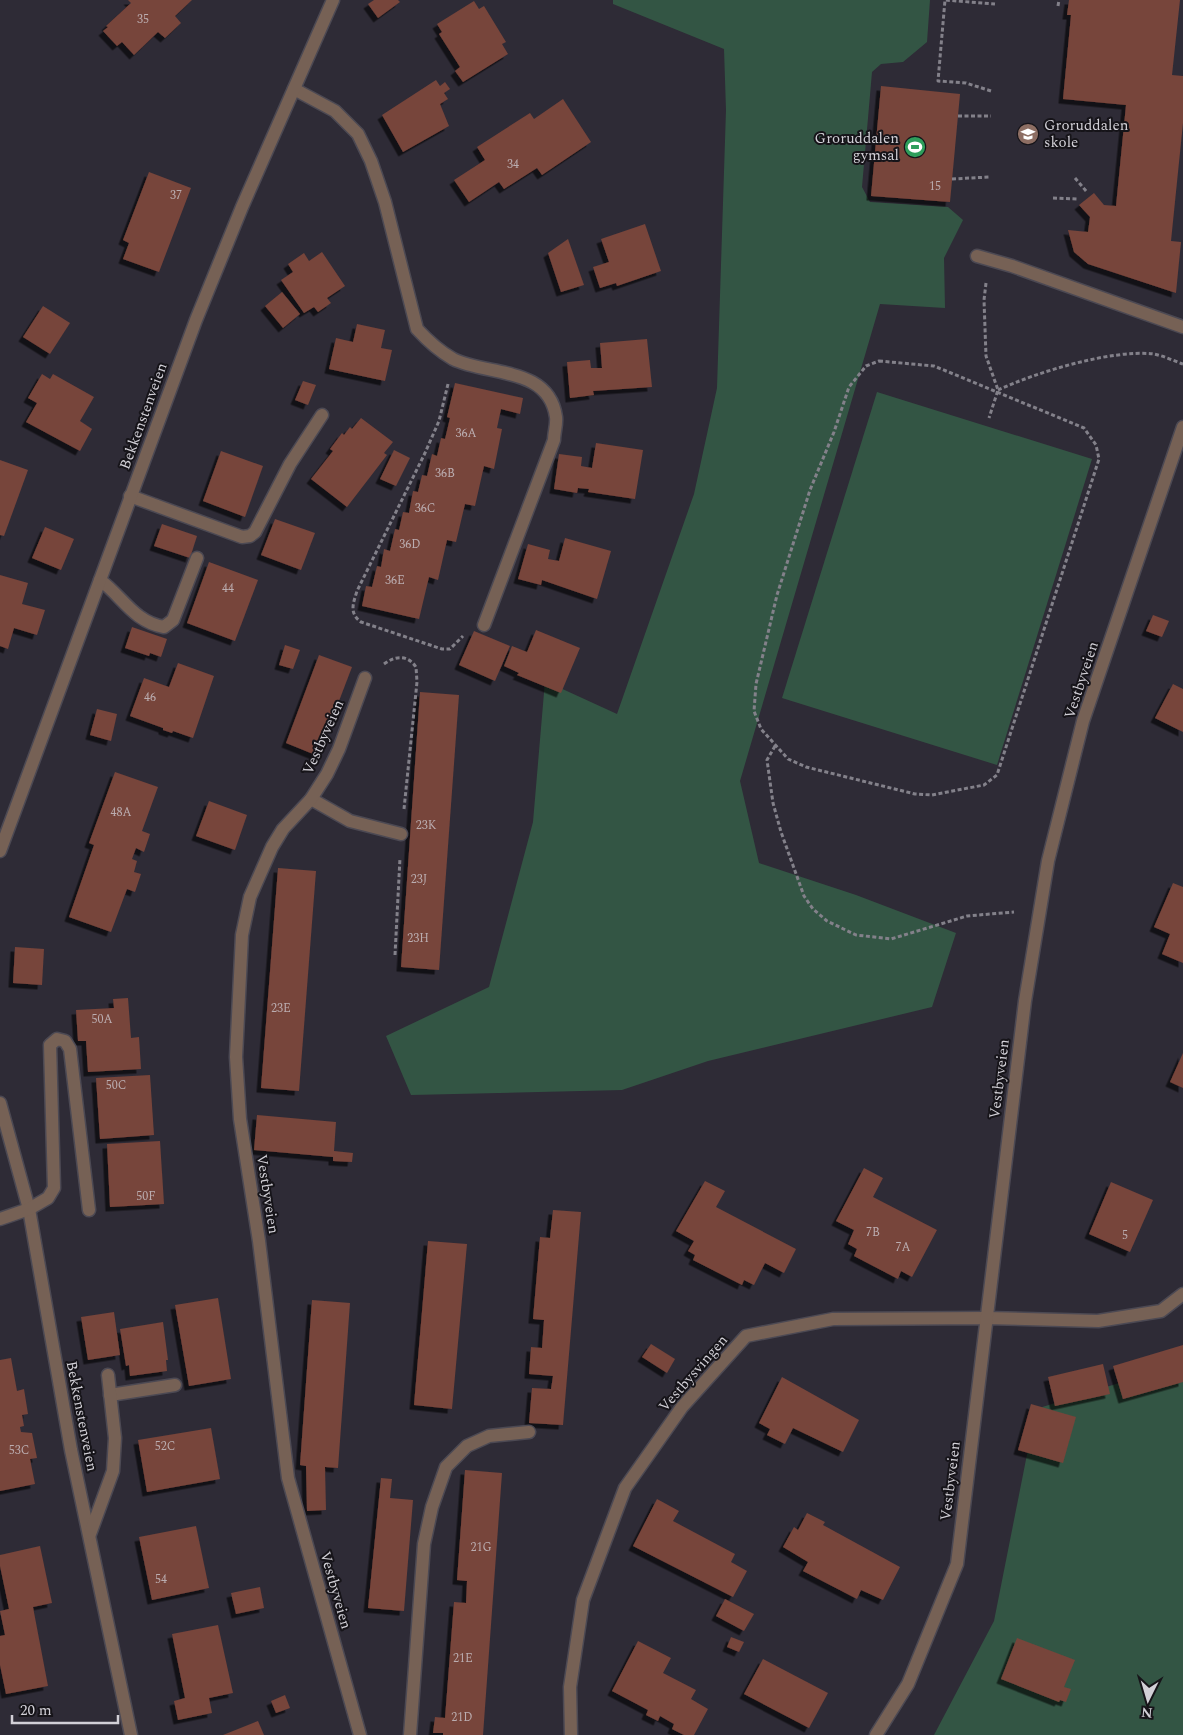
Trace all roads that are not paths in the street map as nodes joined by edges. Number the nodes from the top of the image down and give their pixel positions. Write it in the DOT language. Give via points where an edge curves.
graph roads {
  1 [pos="333,0"];
  2 [pos="294,89"];
  3 [pos="977,256"];
  4 [pos="1183,327"];
  5 [pos="322,415"];
  6 [pos="1183,427"];
  7 [pos="130,496"];
  8 [pos="198,558"];
  9 [pos="100,580"];
  10 [pos="484,625"];
  11 [pos="365,678"];
  12 [pos="311,799"];
  13 [pos="401,834"];
  14 [pos="0,851"];
  15 [pos="0,1103"];
  16 [pos="29,1209"];
  17 [pos="89,1210"];
  18 [pos="0,1219"];
  19 [pos="1183,1294"];
  20 [pos="986,1318"];
  21 [pos="108,1376"];
  22 [pos="175,1385"];
  23 [pos="110,1395"];
  24 [pos="529,1432"];
  25 [pos="90,1534"];
  26 [pos="131,1735"];
  27 [pos="360,1735"];
  28 [pos="410,1735"];
  29 [pos="572,1735"];
  30 [pos="876,1735"];
  1 -- 2 [label="street, Bekkenstenveien"];
  2 -- 7 [label="street, Bekkenstenveien" via="196,320"];
  2 -- 10 [label="street" via="335,112 358,134 385,202 418,329 430,344 454,359 529,379 544,390 556,417 554,440"];
  3 -- 4 [label="street"];
  5 -- 7 [label="street" via="250,536 242,537"];
  6 -- 20 [label="street, Vestbyveien" via="1083,721 1048,861 1025,1002"];
  7 -- 9 [label="street, Bekkenstenveien"];
  8 -- 9 [label="street" via="173,620 164,626 134,614 115,591"];
  9 -- 14 [label="street, Bekkenstenveien"];
  11 -- 12 [label="street, Vestbyveien" via="339,749"];
  12 -- 13 [label="street" via="350,821"];
  12 -- 27 [label="street, Vestbyveien" via="283,828 250,897 242,935 236,1057 240,1119 259,1241 288,1478"];
  15 -- 16 [label="street, Bekkenstenveien"];
  16 -- 17 [label="street" via="48,1198 54,1188 50,1044 57,1039 64,1041 70,1049"];
  16 -- 18 [label="street"];
  16 -- 25 [label="street, Bekkenstenveien" via="71,1450"];
  19 -- 20 [label="street, Vestbysvingen" via="1161,1311 1098,1321"];
  20 -- 29 [label="street, Vestbysvingen" via="833,1319 746,1336 682,1407 625,1488 584,1600 570,1687"];
  20 -- 30 [label="street, Vestbyveien" via="957,1564 908,1684"];
  21 -- 23 [label="street"];
  22 -- 23 [label="street"];
  23 -- 25 [label="street" via="113,1471"];
  24 -- 28 [label="street" via="489,1436 467,1446 446,1467 424,1544"];
  25 -- 26 [label="street, Bekkenstenveien"];
}
